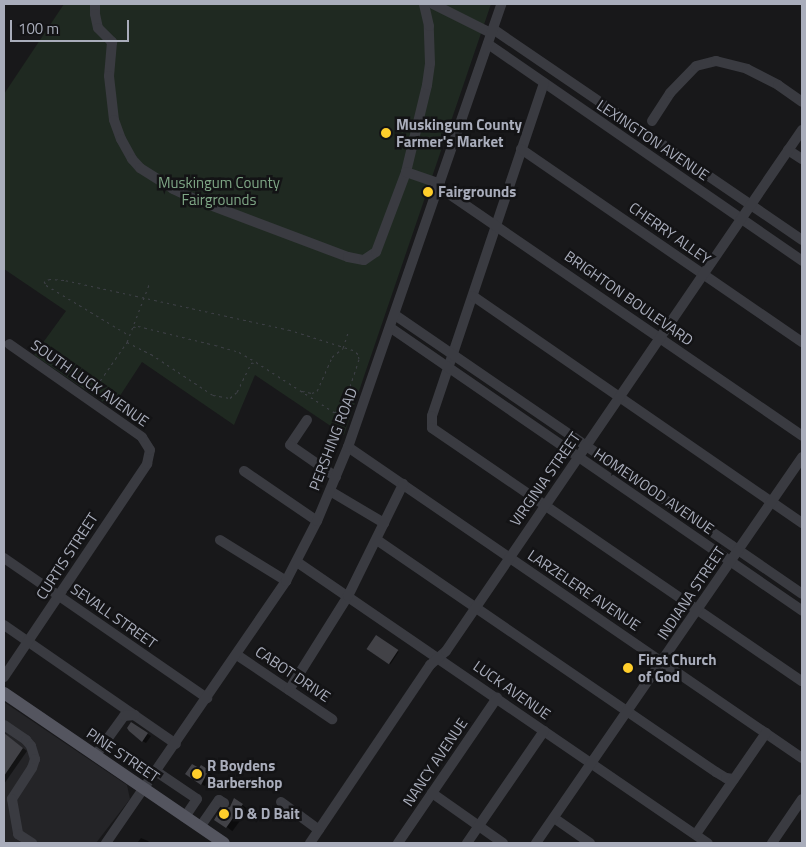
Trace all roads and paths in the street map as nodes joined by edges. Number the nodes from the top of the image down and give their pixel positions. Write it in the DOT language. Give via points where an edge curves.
graph roads {
  1 [pos="95,4"];
  2 [pos="424,4"];
  3 [pos="433,4"];
  4 [pos="501,4"];
  5 [pos="492,31"];
  6 [pos="488,44"];
  7 [pos="544,83"];
  8 [pos="802,102"];
  9 [pos="652,121"];
  10 [pos="802,130"];
  11 [pos="521,149"];
  12 [pos="788,150"];
  13 [pos="802,160"];
  14 [pos="406,172"];
  15 [pos="439,185"];
  16 [pos="750,205"];
  17 [pos="741,219"];
  18 [pos="496,225"];
  19 [pos="802,240"];
  20 [pos="802,261"];
  21 [pos="703,274"];
  22 [pos="150,282"];
  23 [pos="473,296"];
  24 [pos="144,297"];
  25 [pos="395,315"];
  26 [pos="133,327"];
  27 [pos="391,328"];
  28 [pos="348,333"];
  29 [pos="129,335"];
  30 [pos="660,338"];
  31 [pos="126,342"];
  32 [pos="802,342"];
  33 [pos="9,344"];
  34 [pos="343,348"];
  35 [pos="453,353"];
  36 [pos="256,362"];
  37 [pos="448,368"];
  38 [pos="302,391"];
  39 [pos="620,397"];
  40 [pos="87,400"];
  41 [pos="307,420"];
  42 [pos="802,436"];
  43 [pos="587,445"];
  44 [pos="348,447"];
  45 [pos="150,450"];
  46 [pos="578,457"];
  47 [pos="802,458"];
  48 [pos="244,471"];
  49 [pos="336,477"];
  50 [pos="403,484"];
  51 [pos="330,490"];
  52 [pos="772,502"];
  53 [pos="545,506"];
  54 [pos="317,521"];
  55 [pos="384,523"];
  56 [pos="802,523"];
  57 [pos="220,540"];
  58 [pos="377,540"];
  59 [pos="739,550"];
  60 [pos="509,557"];
  61 [pos="4,558"];
  62 [pos="297,562"];
  63 [pos="731,562"];
  64 [pos="286,582"];
  65 [pos="802,594"];
  66 [pos="59,596"];
  67 [pos="348,596"];
  68 [pos="475,607"];
  69 [pos="698,610"];
  70 [pos="802,611"];
  71 [pos="4,625"];
  72 [pos="28,642"];
  73 [pos="237,655"];
  74 [pos="438,658"];
  75 [pos="663,662"];
  76 [pos="4,677"];
  77 [pos="802,681"];
  78 [pos="289,690"];
  79 [pos="4,693"];
  80 [pos="207,698"];
  81 [pos="497,698"];
  82 [pos="628,713"];
  83 [pos="136,715"];
  84 [pos="332,719"];
  85 [pos="4,725"];
  86 [pos="544,731"];
  87 [pos="766,732"];
  88 [pos="176,744"];
  89 [pos="95,756"];
  90 [pos="802,758"];
  91 [pos="592,763"];
  92 [pos="157,772"];
  93 [pos="734,779"];
  94 [pos="144,789"];
  95 [pos="432,793"];
  96 [pos="802,798"];
  97 [pos="281,802"];
  98 [pos="224,803"];
  99 [pos="185,817"];
  100 [pos="554,818"];
  101 [pos="478,826"];
  102 [pos="200,827"];
  103 [pos="319,830"];
  104 [pos="696,834"];
  105 [pos="32,843"];
  106 [pos="106,843"];
  107 [pos="224,843"];
  108 [pos="310,843"];
  109 [pos="398,843"];
  110 [pos="467,843"];
  111 [pos="503,843"];
  112 [pos="536,843"];
  113 [pos="590,843"];
  114 [pos="708,843"];
  115 [pos="772,843"];
  1 -- 14 [label="street" via="98,28 112,42 111,103 121,139 140,168 173,189 348,257 364,260 376,252"];
  2 -- 14 [label="street" via="429,26 430,63"];
  3 -- 5 [label="street, LEXINGTON AVENUE"];
  4 -- 5 [label="street, PERSHING ROAD"];
  5 -- 6 [label="street, PERSHING ROAD"];
  5 -- 16 [label="street, LEXINGTON AVENUE"];
  6 -- 7 [label="street, LEXINGTON AVENUE"];
  6 -- 15 [label="street, PERSHING ROAD"];
  7 -- 11 [label="street"];
  7 -- 17 [label="street, LEXINGTON AVENUE"];
  8 -- 9 [label="street" via="747,69 716,61 696,66 670,93"];
  10 -- 12 [label="street, VIRGINIA STREET"];
  11 -- 18 [label="street"];
  11 -- 21 [label="street, CHERRY ALLEY"];
  12 -- 13 [label="street"];
  12 -- 16 [label="street, VIRGINIA STREET"];
  14 -- 15 [label="street, BRIGHTON BOULEVARD"];
  15 -- 18 [label="street, BRIGHTON BOULEVARD"];
  15 -- 25 [label="street, PERSHING ROAD"];
  16 -- 17 [label="street, VIRGINIA STREET"];
  16 -- 19 [label="street, LEXINGTON AVENUE"];
  17 -- 20 [label="street, LEXINGTON AVENUE"];
  17 -- 21 [label="street, VIRGINIA STREET"];
  18 -- 23 [label="street"];
  18 -- 30 [label="street, BRIGHTON BOULEVARD"];
  21 -- 30 [label="street, VIRGINIA STREET"];
  21 -- 32 [label="street, CHERRY ALLEY"];
  22 -- 24 [label="path"];
  23 -- 35 [label="street"];
  23 -- 39 [label="street"];
  24 -- 26 [label="path"];
  24 -- 29 [label="path" via="64,280 44,281"];
  24 -- 34 [label="path" via="290,330"];
  25 -- 27 [label="street, PERSHING ROAD"];
  25 -- 35 [label="street, HOMEWOOD AVENUE"];
  26 -- 29 [label="path"];
  26 -- 36 [label="path" via="215,345 239,352"];
  27 -- 37 [label="street, HOMEWOOD AVENUE"];
  27 -- 44 [label="street, PERSHING ROAD"];
  28 -- 34 [label="path"];
  29 -- 31 [label="path"];
  30 -- 39 [label="street, VIRGINIA STREET"];
  30 -- 42 [label="street, BRIGHTON BOULEVARD"];
  31 -- 36 [label="path" via="152,354 213,395 225,399 237,392 251,364"];
  31 -- 40 [label="path"];
  33 -- 40 [label="street, SOUTH LUCK AVENUE"];
  34 -- 38 [label="path" via="332,357 318,391"];
  34 -- 38 [label="path" via="353,350 359,359 340,411 334,412"];
  35 -- 37 [label="street"];
  35 -- 43 [label="street, HOMEWOOD AVENUE"];
  36 -- 38 [label="path"];
  37 -- 46 [label="street, HOMEWOOD AVENUE"];
  37 -- 53 [label="street" via="432,416 432,428"];
  39 -- 43 [label="street, VIRGINIA STREET"];
  39 -- 52 [label="street"];
  40 -- 45 [label="street, SOUTH LUCK AVENUE" via="142,437"];
  41 -- 49 [label="street" via="290,445"];
  43 -- 46 [label="street, VIRGINIA STREET"];
  43 -- 59 [label="street, HOMEWOOD AVENUE"];
  44 -- 49 [label="street, PERSHING ROAD"];
  44 -- 50 [label="street, LARZELERE AVENUE"];
  45 -- 66 [label="street, CURTIS STREET" via="147,464"];
  46 -- 53 [label="street, VIRGINIA STREET"];
  46 -- 63 [label="street, HOMEWOOD AVENUE"];
  47 -- 52 [label="street, INDIANA STREET"];
  48 -- 54 [label="street"];
  49 -- 51 [label="street, PERSHING ROAD"];
  50 -- 55 [label="street"];
  50 -- 60 [label="street, LARZELERE AVENUE"];
  51 -- 54 [label="street, PERSHING ROAD"];
  51 -- 55 [label="street"];
  52 -- 56 [label="street"];
  52 -- 59 [label="street, INDIANA STREET"];
  53 -- 60 [label="street, VIRGINIA STREET"];
  53 -- 69 [label="street"];
  54 -- 62 [label="street, PERSHING ROAD"];
  55 -- 58 [label="street"];
  57 -- 64 [label="street"];
  58 -- 67 [label="street"];
  58 -- 68 [label="street"];
  59 -- 63 [label="street, INDIANA STREET"];
  59 -- 65 [label="street, HOMEWOOD AVENUE"];
  60 -- 68 [label="street, VIRGINIA STREET"];
  60 -- 75 [label="street, LARZELERE AVENUE"];
  61 -- 66 [label="street, SEVALL STREET"];
  62 -- 64 [label="street, PERSHING ROAD"];
  62 -- 67 [label="street, LUCK AVENUE"];
  63 -- 69 [label="street, INDIANA STREET"];
  63 -- 70 [label="street, HOMEWOOD AVENUE"];
  64 -- 73 [label="street, PERSHING ROAD"];
  66 -- 72 [label="street, CURTIS STREET"];
  66 -- 80 [label="street, SEVALL STREET"];
  67 -- 74 [label="street, LUCK AVENUE"];
  67 -- 78 [label="street"];
  68 -- 74 [label="street, VIRGINIA STREET"];
  68 -- 82 [label="street"];
  69 -- 75 [label="street, INDIANA STREET"];
  69 -- 77 [label="street"];
  71 -- 72 [label="street"];
  72 -- 76 [label="street, CURTIS STREET"];
  72 -- 83 [label="street"];
  73 -- 78 [label="street, CABOT DRIVE"];
  73 -- 80 [label="street, PERSHING ROAD"];
  74 -- 81 [label="street, LUCK AVENUE"];
  74 -- 103 [label="street, VIRGINIA STREET" via="430,665"];
  75 -- 82 [label="street, INDIANA STREET"];
  75 -- 87 [label="street, LARZELERE AVENUE"];
  78 -- 84 [label="street, CABOT DRIVE"];
  79 -- 89 [label="main road, PINE STREET"];
  80 -- 88 [label="street, PERSHING ROAD"];
  81 -- 86 [label="street, LUCK AVENUE"];
  81 -- 95 [label="street, NANCY AVENUE"];
  82 -- 91 [label="street, INDIANA STREET"];
  82 -- 93 [label="street" via="716,772"];
  83 -- 88 [label="street"];
  83 -- 89 [label="street" via="124,716"];
  85 -- 105 [label="street" via="26,740 35,759 12,798 18,834"];
  86 -- 91 [label="street, LUCK AVENUE"];
  86 -- 101 [label="street"];
  87 -- 90 [label="street, LARZELERE AVENUE"];
  87 -- 93 [label="street"];
  88 -- 92 [label="street, PERSHING ROAD"];
  89 -- 94 [label="main road, PINE STREET"];
  91 -- 100 [label="street, INDIANA STREET"];
  91 -- 104 [label="street, LUCK AVENUE"];
  92 -- 94 [label="street, PERSHING ROAD"];
  92 -- 99 [label="street" via="197,799"];
  93 -- 104 [label="street"];
  94 -- 99 [label="main road, PINE STREET"];
  94 -- 106 [label="street, PERSHING ROAD"];
  95 -- 101 [label="street"];
  95 -- 109 [label="street, NANCY AVENUE"];
  96 -- 115 [label="street"];
  97 -- 103 [label="street"];
  98 -- 102 [label="street" via="219,800"];
  99 -- 102 [label="main road, PINE STREET"];
  100 -- 112 [label="street, INDIANA STREET"];
  100 -- 113 [label="street"];
  101 -- 110 [label="street"];
  101 -- 111 [label="street"];
  102 -- 107 [label="main road, PINE STREET"];
  103 -- 108 [label="street, VIRGINIA STREET"];
  104 -- 114 [label="street, LUCK AVENUE"];
}
